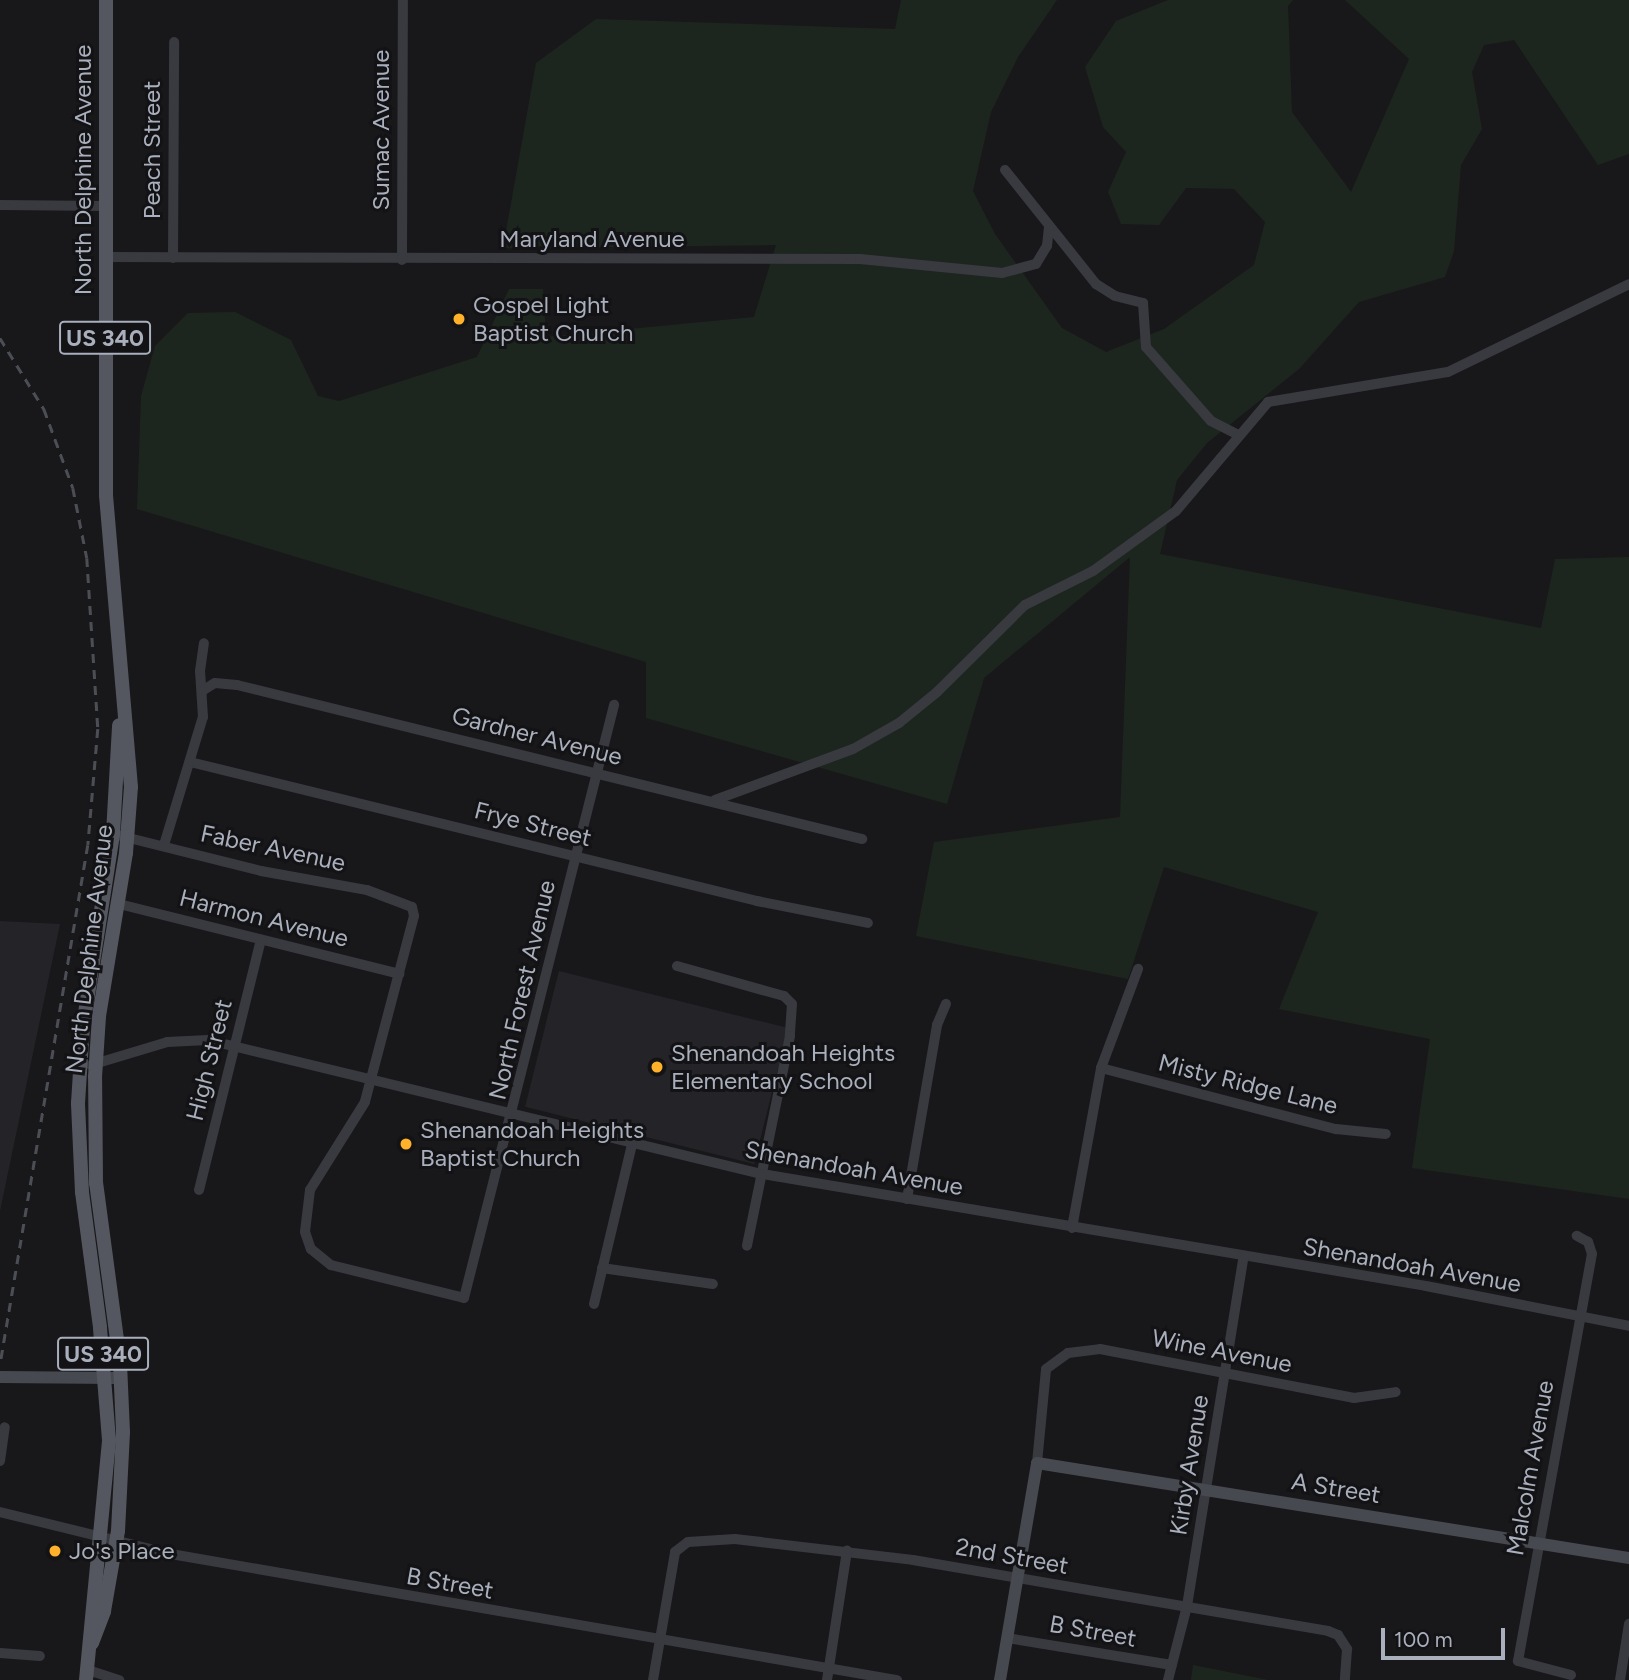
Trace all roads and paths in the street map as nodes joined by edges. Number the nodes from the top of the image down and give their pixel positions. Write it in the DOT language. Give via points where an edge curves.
graph roads {
  1 [pos="106,0"];
  2 [pos="403,0"];
  3 [pos="174,42"];
  4 [pos="1005,170"];
  5 [pos="0,205"];
  6 [pos="106,206"];
  7 [pos="1049,228"];
  8 [pos="106,257"];
  9 [pos="173,258"];
  10 [pos="401,260"];
  11 [pos="1629,284"];
  12 [pos="1237,434"];
  13 [pos="204,643"];
  14 [pos="202,691"];
  15 [pos="614,705"];
  16 [pos="190,762"];
  17 [pos="594,772"];
  18 [pos="715,800"];
  19 [pos="120,837"];
  20 [pos="862,839"];
  21 [pos="164,845"];
  22 [pos="575,855"];
  23 [pos="118,904"];
  24 [pos="868,923"];
  25 [pos="261,940"];
  26 [pos="677,966"];
  27 [pos="1138,969"];
  28 [pos="399,974"];
  29 [pos="946,1004"];
  30 [pos="234,1046"];
  31 [pos="96,1064"];
  32 [pos="80,1066"];
  33 [pos="1101,1069"];
  34 [pos="372,1081"];
  35 [pos="514,1116"];
  36 [pos="1386,1134"];
  37 [pos="632,1144"];
  38 [pos="762,1174"];
  39 [pos="199,1190"];
  40 [pos="907,1199"];
  41 [pos="1072,1228"];
  42 [pos="1577,1236"];
  43 [pos="747,1246"];
  44 [pos="1244,1256"];
  45 [pos="602,1268"];
  46 [pos="713,1284"];
  47 [pos="594,1304"];
  48 [pos="1580,1318"];
  49 [pos="1629,1326"];
  50 [pos="1225,1373"];
  51 [pos="0,1377"];
  52 [pos="113,1378"];
  53 [pos="1396,1392"];
  54 [pos="5,1427"];
  55 [pos="0,1461"];
  56 [pos="1037,1462"];
  57 [pos="1205,1490"];
  58 [pos="0,1512"];
  59 [pos="102,1537"];
  60 [pos="116,1543"];
  61 [pos="1538,1543"];
  62 [pos="847,1550"];
  63 [pos="1629,1558"];
  64 [pos="1017,1578"];
  65 [pos="1187,1606"];
  66 [pos="1629,1624"];
  67 [pos="1007,1638"];
  68 [pos="659,1641"];
  69 [pos="92,1643"];
  70 [pos="0,1653"];
  71 [pos="40,1656"];
  72 [pos="1172,1665"];
  73 [pos="829,1667"];
  74 [pos="87,1675"];
  75 [pos="1571,1675"];
  76 [pos="119,1680"];
  77 [pos="653,1680"];
  78 [pos="827,1680"];
  79 [pos="897,1680"];
  80 [pos="1000,1680"];
  81 [pos="1168,1680"];
  82 [pos="1345,1680"];
  83 [pos="1620,1680"];
  1 -- 6 [label="main road, North Delphine Avenue / US 340"];
  2 -- 10 [label="street, Sumac Avenue"];
  3 -- 9 [label="street, Peach Street"];
  4 -- 7 [label="street"];
  5 -- 6 [label="street"];
  6 -- 8 [label="main road, North Delphine Avenue / US 340"];
  7 -- 10 [label="street, Maryland Avenue" via="1047,246 1036,264 1002,273 860,258"];
  7 -- 12 [label="street" via="1088,268 1097,284 1115,296 1143,303 1146,347 1211,421"];
  8 -- 9 [label="street, Maryland Avenue"];
  8 -- 19 [label="main road, North Delphine Avenue / US 340" via="106,495 130,755"];
  9 -- 10 [label="street, Maryland Avenue"];
  11 -- 12 [label="street" via="1448,372 1268,402"];
  12 -- 18 [label="street" via="1176,511 1093,570 1025,605 913,713 873,739"];
  13 -- 14 [label="street"];
  14 -- 16 [label="street" via="202,717"];
  14 -- 17 [label="street, Gardner Avenue" via="215,683 237,685"];
  15 -- 17 [label="street, North Forest Avenue"];
  16 -- 21 [label="street"];
  16 -- 22 [label="street, Frye Street"];
  17 -- 18 [label="street, Gardner Avenue"];
  17 -- 22 [label="street, North Forest Avenue"];
  18 -- 20 [label="street, Gardner Avenue"];
  19 -- 21 [label="street, Faber Avenue"];
  19 -- 23 [label="main road, North Delphine Avenue / US 340"];
  19 -- 32 [label="main road, North Delphine Avenue / US 340"];
  21 -- 28 [label="street, Faber Avenue" via="261,871 367,890 408,904 414,916"];
  22 -- 24 [label="street, Frye Street"];
  22 -- 35 [label="street, North Forest Avenue"];
  23 -- 25 [label="street, Harmon Avenue"];
  23 -- 31 [label="main road, North Delphine Avenue / US 340"];
  25 -- 28 [label="street, Harmon Avenue"];
  25 -- 30 [label="street, High Street"];
  26 -- 38 [label="street" via="784,996 792,1004"];
  27 -- 33 [label="street"];
  28 -- 34 [label="street"];
  29 -- 40 [label="street" via="937,1025"];
  30 -- 31 [label="street, Shenandoah Avenue" via="181,1039"];
  30 -- 34 [label="street, Shenandoah Avenue"];
  30 -- 39 [label="street, High Street"];
  31 -- 32 [label="street, Shenandoah Avenue"];
  31 -- 52 [label="main road, North Delphine Avenue / US 340" via="96,1183"];
  32 -- 52 [label="main road, North Delphine Avenue / US 340" via="82,1192"];
  33 -- 36 [label="street, Misty Ridge Lane" via="1336,1129"];
  33 -- 41 [label="street"];
  34 -- 35 [label="street, Shenandoah Avenue"];
  34 -- 35 [label="street, North Forest Avenue" via="358,1117 308,1197 305,1232 311,1249 323,1261 452,1298 467,1297"];
  35 -- 37 [label="street, Shenandoah Avenue"];
  37 -- 38 [label="street, Shenandoah Avenue"];
  37 -- 45 [label="street"];
  38 -- 40 [label="street, Shenandoah Avenue"];
  38 -- 43 [label="street"];
  40 -- 41 [label="street, Shenandoah Avenue"];
  41 -- 44 [label="street, Shenandoah Avenue"];
  42 -- 48 [label="street, Malcolm Avenue" via="1592,1250"];
  44 -- 48 [label="street, Shenandoah Avenue"];
  44 -- 50 [label="street, Kirby Avenue"];
  45 -- 46 [label="street"];
  45 -- 47 [label="street"];
  48 -- 49 [label="street, Shenandoah Avenue"];
  48 -- 61 [label="street, Malcolm Avenue"];
  50 -- 53 [label="street, Wine Avenue" via="1354,1398"];
  50 -- 56 [label="street, Wine Avenue" via="1097,1349 1060,1356 1046,1369"];
  50 -- 57 [label="street, Kirby Avenue"];
  51 -- 52 [label="street"];
  52 -- 59 [label="main road, North Delphine Avenue / US 340"];
  52 -- 60 [label="main road, North Delphine Avenue / US 340" via="122,1471"];
  54 -- 55 [label="street"];
  56 -- 57 [label="street, A Street"];
  56 -- 64 [label="street"];
  57 -- 61 [label="street, A Street"];
  57 -- 65 [label="street, Kirby Avenue"];
  58 -- 59 [label="street, B Street"];
  59 -- 60 [label="street, B Street"];
  59 -- 69 [label="main road, North Delphine Avenue / US 340"];
  60 -- 68 [label="street, B Street"];
  60 -- 69 [label="main road, North Delphine Avenue / US 340" via="104,1611"];
  61 -- 63 [label="street, A Street"];
  61 -- 75 [label="street, Malcolm Avenue" via="1518,1661"];
  62 -- 64 [label="street, 2nd Street"];
  62 -- 68 [label="street, 2nd Street" via="735,1539 694,1541 677,1548"];
  62 -- 73 [label="street"];
  64 -- 65 [label="street, 2nd Street"];
  64 -- 67 [label="street"];
  65 -- 72 [label="street, Kirby Avenue"];
  65 -- 82 [label="street, 2nd Street" via="1338,1635 1347,1649"];
  66 -- 83 [label="street"];
  67 -- 72 [label="street, B Street"];
  67 -- 80 [label="street"];
  68 -- 73 [label="street, B Street"];
  68 -- 77 [label="street"];
  69 -- 74 [label="main road, North Delphine Avenue / US 340"];
  70 -- 71 [label="street"];
  72 -- 81 [label="street, Kirby Avenue"];
  73 -- 78 [label="street"];
  73 -- 79 [label="street, B Street"];
  74 -- 76 [label="street"];
}
